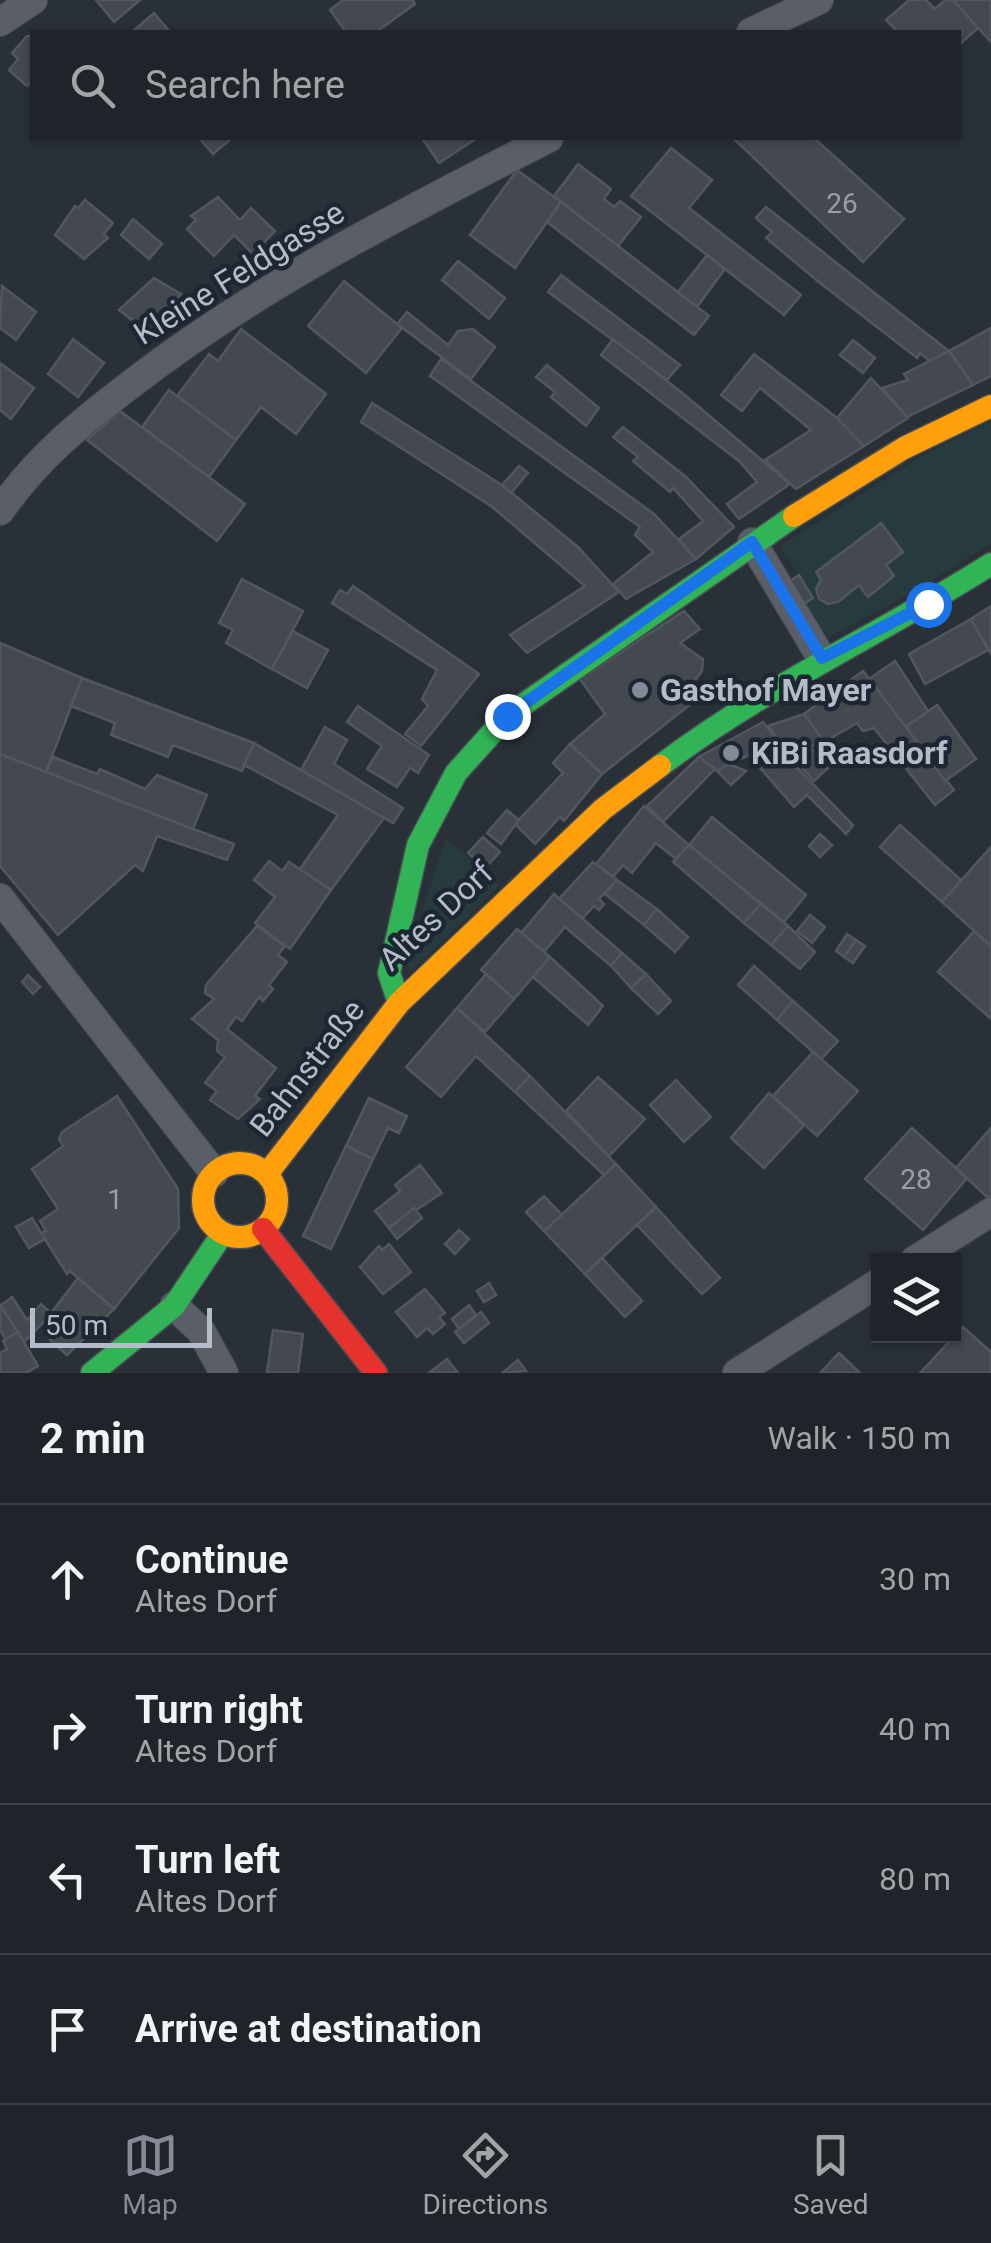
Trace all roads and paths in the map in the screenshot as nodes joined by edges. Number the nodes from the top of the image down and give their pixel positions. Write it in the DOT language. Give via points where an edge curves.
graph roads {
  1 [pos="33,0"];
  2 [pos="819,0"];
  3 [pos="0,22"];
  4 [pos="755,30"];
  5 [pos="545,140"];
  6 [pos="991,406"];
  7 [pos="0,512"];
  8 [pos="752,542"];
  9 [pos="991,564"];
  10 [pos="822,658"];
  11 [pos="0,898"];
  12 [pos="399,1003"];
  13 [pos="214,1173"];
  14 [pos="266,1174"];
  15 [pos="991,1212"];
  16 [pos="263,1229"];
  17 [pos="223,1233"];
  18 [pos="925,1253"];
  19 [pos="871,1288"];
  20 [pos="174,1306"];
  21 [pos="92,1373"];
  22 [pos="224,1373"];
  23 [pos="376,1373"];
  24 [pos="738,1373"];
  1 -- 3 [label="street"];
  2 -- 4 [label="street"];
  5 -- 7 [label="street, Kleine Feldgasse" via="355,238 186,342 56,442"];
  6 -- 8 [label="main road, Altes Dorf" via="904,448"];
  8 -- 10 [label="street"];
  8 -- 12 [label="main road, Altes Dorf" via="507,716 456,773 418,845 389,973"];
  9 -- 10 [label="main road, Altes Dorf"];
  10 -- 12 [label="main road, Altes Dorf" via="710,728 603,809"];
  11 -- 13 [label="street"];
  12 -- 14 [label="main road, Bahnstraße"];
  13 -- 14 [label="main road" via="241,1162"];
  13 -- 17 [label="main road" via="203,1205"];
  14 -- 16 [label="main road" via="277,1202"];
  15 -- 18 [label="street"];
  16 -- 17 [label="main road" via="244,1237"];
  16 -- 23 [label="main road"];
  17 -- 20 [label="main road"];
  19 -- 24 [label="street"];
  20 -- 21 [label="main road"];
  20 -- 22 [label="street" via="201,1331"];
}
